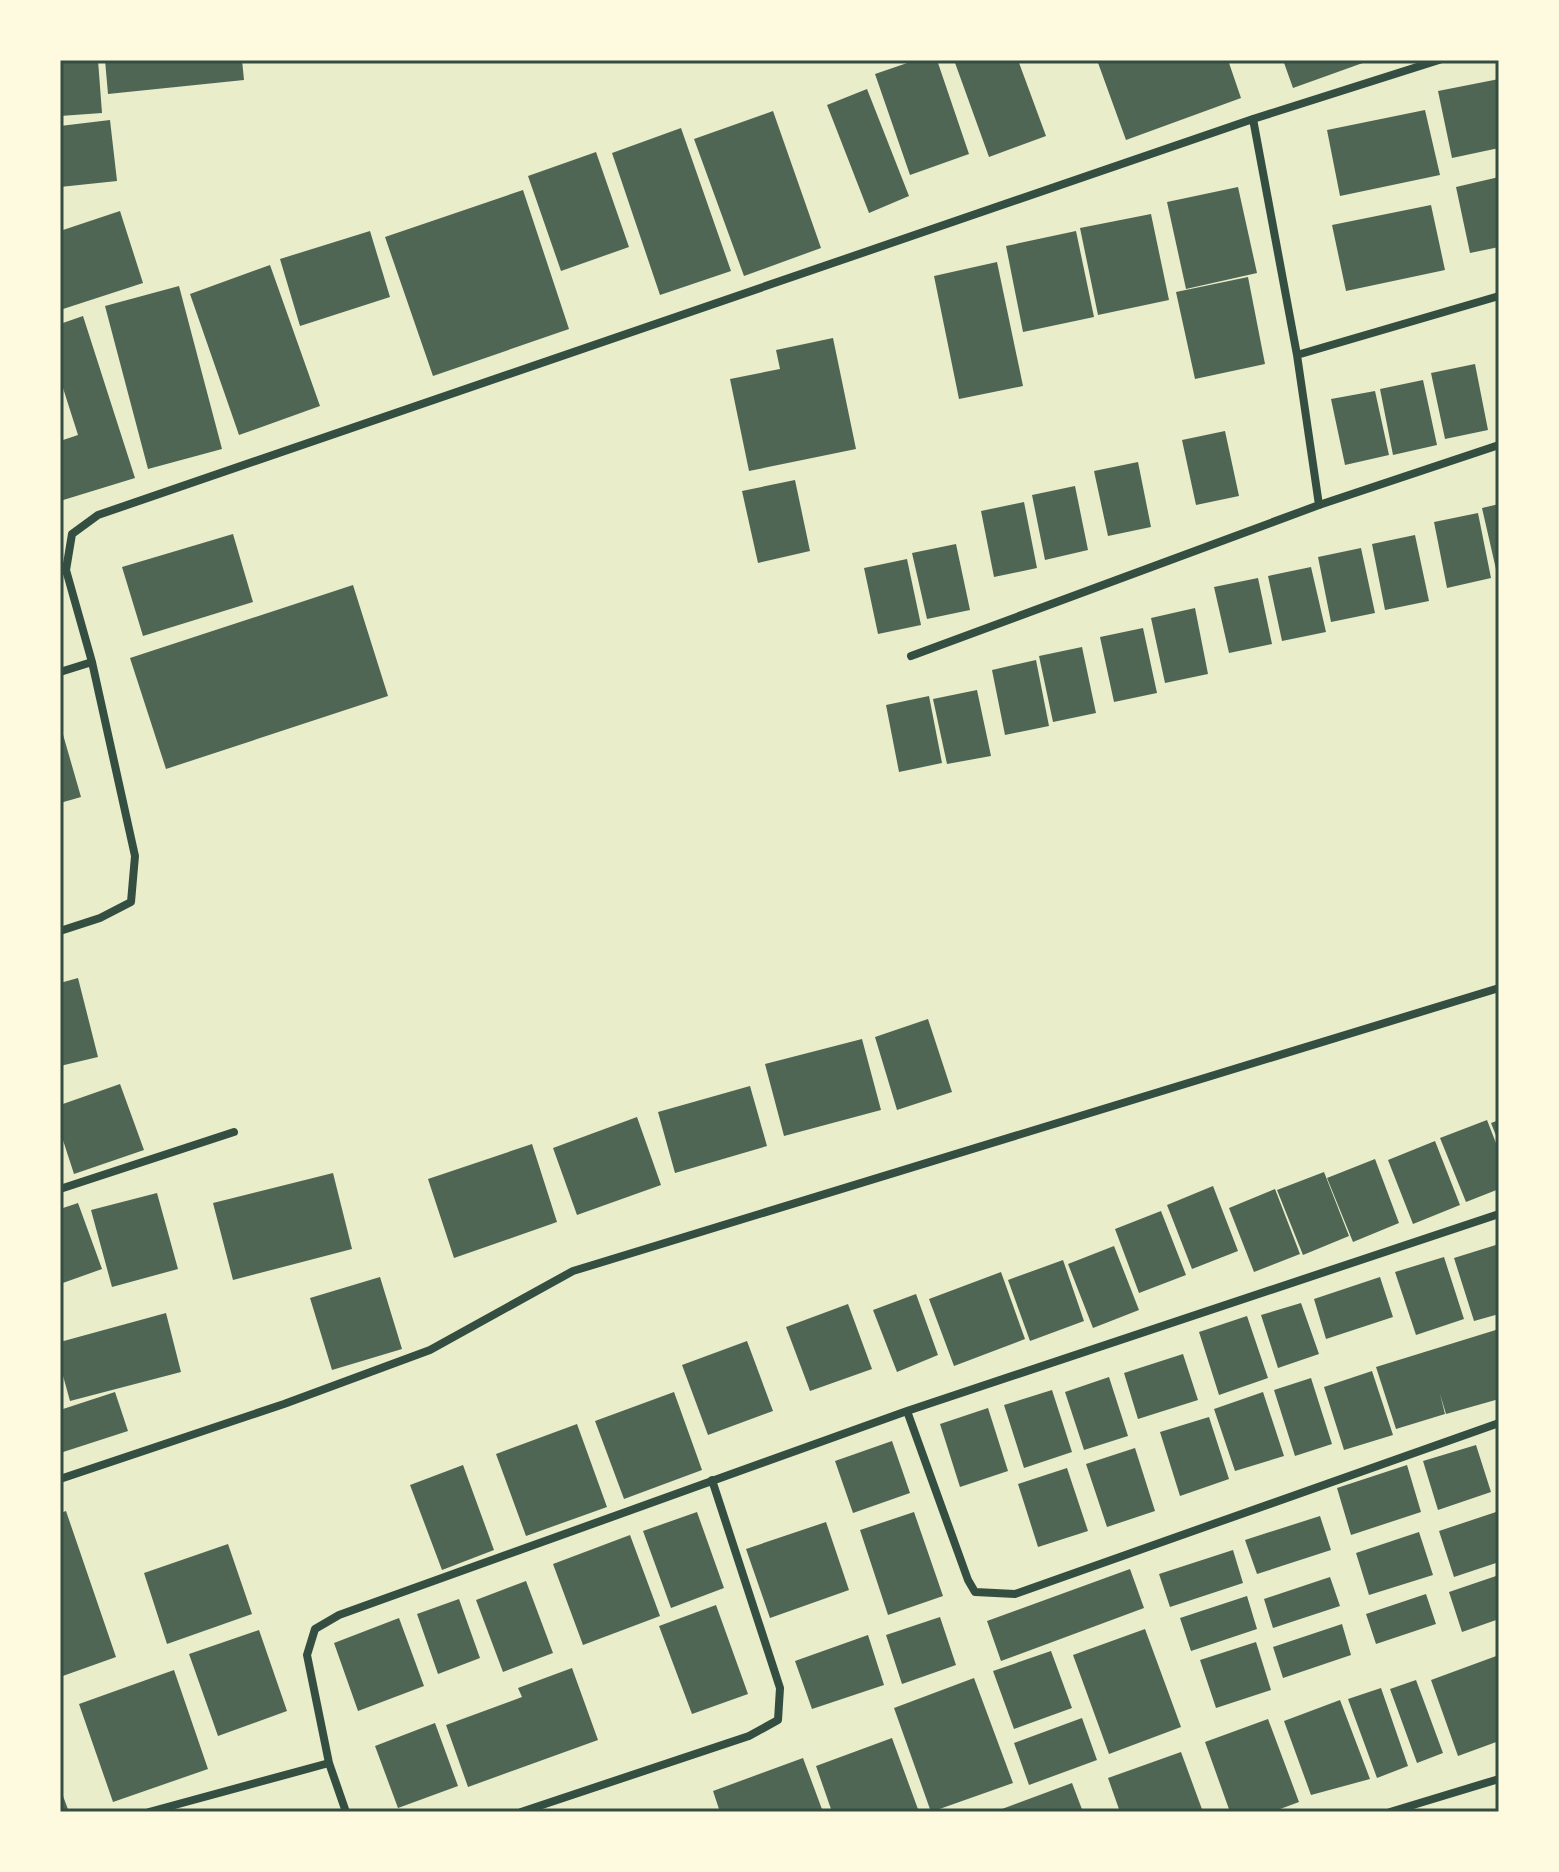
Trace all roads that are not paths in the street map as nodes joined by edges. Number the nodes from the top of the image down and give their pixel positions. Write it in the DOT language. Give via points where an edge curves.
graph roads {
  1 [pos="1439,60"];
  2 [pos="1253,119"];
  3 [pos="1499,296"];
  4 [pos="1297,355"];
  5 [pos="1499,445"];
  6 [pos="1319,505"];
  7 [pos="911,656"];
  8 [pos="92,662"];
  9 [pos="60,672"];
  10 [pos="60,931"];
  11 [pos="1499,988"];
  12 [pos="234,1132"];
  13 [pos="60,1189"];
  14 [pos="1499,1214"];
  15 [pos="907,1411"];
  16 [pos="1499,1423"];
  17 [pos="60,1479"];
  18 [pos="712,1480"];
  19 [pos="329,1763"];
  20 [pos="1499,1779"];
  21 [pos="149,1812"];
  22 [pos="346,1812"];
  23 [pos="521,1812"];
  24 [pos="1390,1812"];
  1 -- 2 [label="street"];
  2 -- 4 [label="street"];
  2 -- 8 [label="street" via="98,515 72,534 66,570"];
  3 -- 4 [label="street"];
  4 -- 6 [label="street"];
  5 -- 6 [label="street"];
  6 -- 7 [label="street"];
  8 -- 9 [label="street"];
  8 -- 10 [label="street" via="135,856 131,902"];
  11 -- 17 [label="street" via="573,1271 430,1350"];
  12 -- 13 [label="street"];
  14 -- 15 [label="street"];
  15 -- 16 [label="street" via="968,1580 975,1592 993,1595 1015,1594"];
  15 -- 18 [label="street"];
  18 -- 19 [label="street" via="339,1615 315,1629 307,1655"];
  18 -- 23 [label="street" via="780,1688 778,1720 749,1736"];
  19 -- 21 [label="street"];
  19 -- 22 [label="street"];
  20 -- 24 [label="street"];
}
